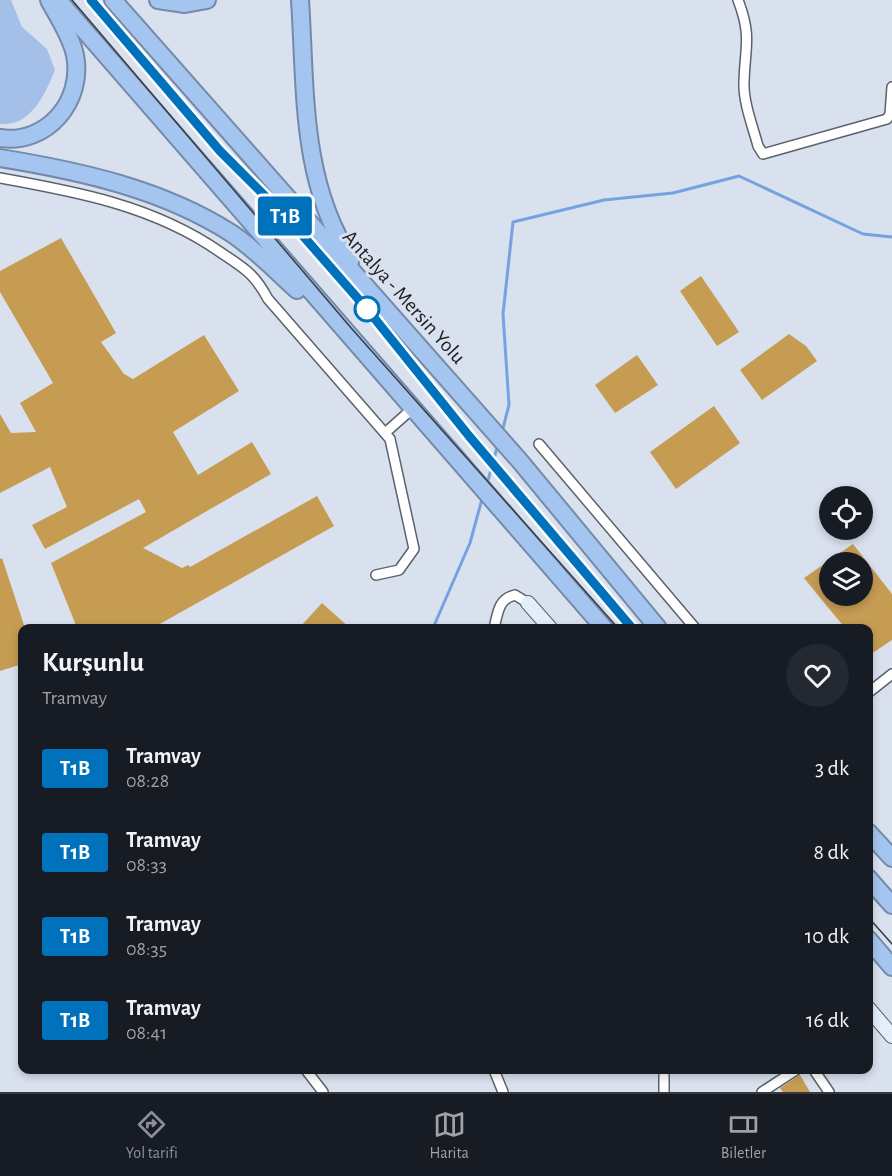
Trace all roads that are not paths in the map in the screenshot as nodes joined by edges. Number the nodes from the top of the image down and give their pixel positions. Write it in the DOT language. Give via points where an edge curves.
graph roads {
  1 [pos="49,0"];
  2 [pos="58,0"];
  3 [pos="113,0"];
  4 [pos="158,0"];
  5 [pos="207,0"];
  6 [pos="300,0"];
  7 [pos="738,0"];
  8 [pos="892,87"];
  9 [pos="0,138"];
  10 [pos="0,158"];
  11 [pos="0,178"];
  12 [pos="384,310"];
  13 [pos="348,337"];
  14 [pos="412,409"];
  15 [pos="386,433"];
  16 [pos="538,444"];
  17 [pos="376,575"];
  18 [pos="528,603"];
  19 [pos="495,624"];
  20 [pos="546,624"];
  21 [pos="598,624"];
  22 [pos="655,624"];
  23 [pos="692,624"];
  24 [pos="892,674"];
  25 [pos="873,689"];
  26 [pos="873,837"];
  27 [pos="892,858"];
  28 [pos="873,884"];
  29 [pos="892,905"];
  30 [pos="873,945"];
  31 [pos="892,967"];
  32 [pos="873,1015"];
  33 [pos="892,1036"];
  34 [pos="309,1074"];
  35 [pos="496,1074"];
  36 [pos="664,1074"];
  37 [pos="790,1074"];
  38 [pos="817,1074"];
  39 [pos="323,1092"];
  40 [pos="503,1092"];
  41 [pos="664,1092"];
  42 [pos="762,1092"];
  43 [pos="829,1092"];
  1 -- 9 [label="highway" via="75,56 74,90 67,106 42,131 26,138"];
  2 -- 13 [label="highway"];
  3 -- 12 [label="highway, Antalya - Mersin Yolu"];
  4 -- 5 [label="highway" via="185,4"];
  6 -- 12 [label="highway" via="312,166 341,244"];
  7 -- 8 [label="street" via="749,41 743,84 763,154 886,119 890,114"];
  10 -- 13 [label="highway" via="102,178 170,202 231,233"];
  11 -- 15 [label="street" via="88,194 152,214 195,234 256,277 268,299"];
  12 -- 22 [label="highway, Antalya - Mersin Yolu" via="478,412"];
  13 -- 14 [label="highway"];
  14 -- 15 [label="street"];
  14 -- 21 [label="highway"];
  15 -- 17 [label="street" via="414,549 399,570"];
  16 -- 23 [label="street"];
  18 -- 19 [label="street" via="515,595 506,597"];
  18 -- 20 [label="street"];
  24 -- 25 [label="street"];
  26 -- 27 [label="highway"];
  28 -- 29 [label="highway"];
  30 -- 31 [label="highway"];
  32 -- 33 [label="street"];
  34 -- 39 [label="street"];
  35 -- 40 [label="street"];
  36 -- 41 [label="street"];
  37 -- 42 [label="street"];
  38 -- 43 [label="street"];
}
